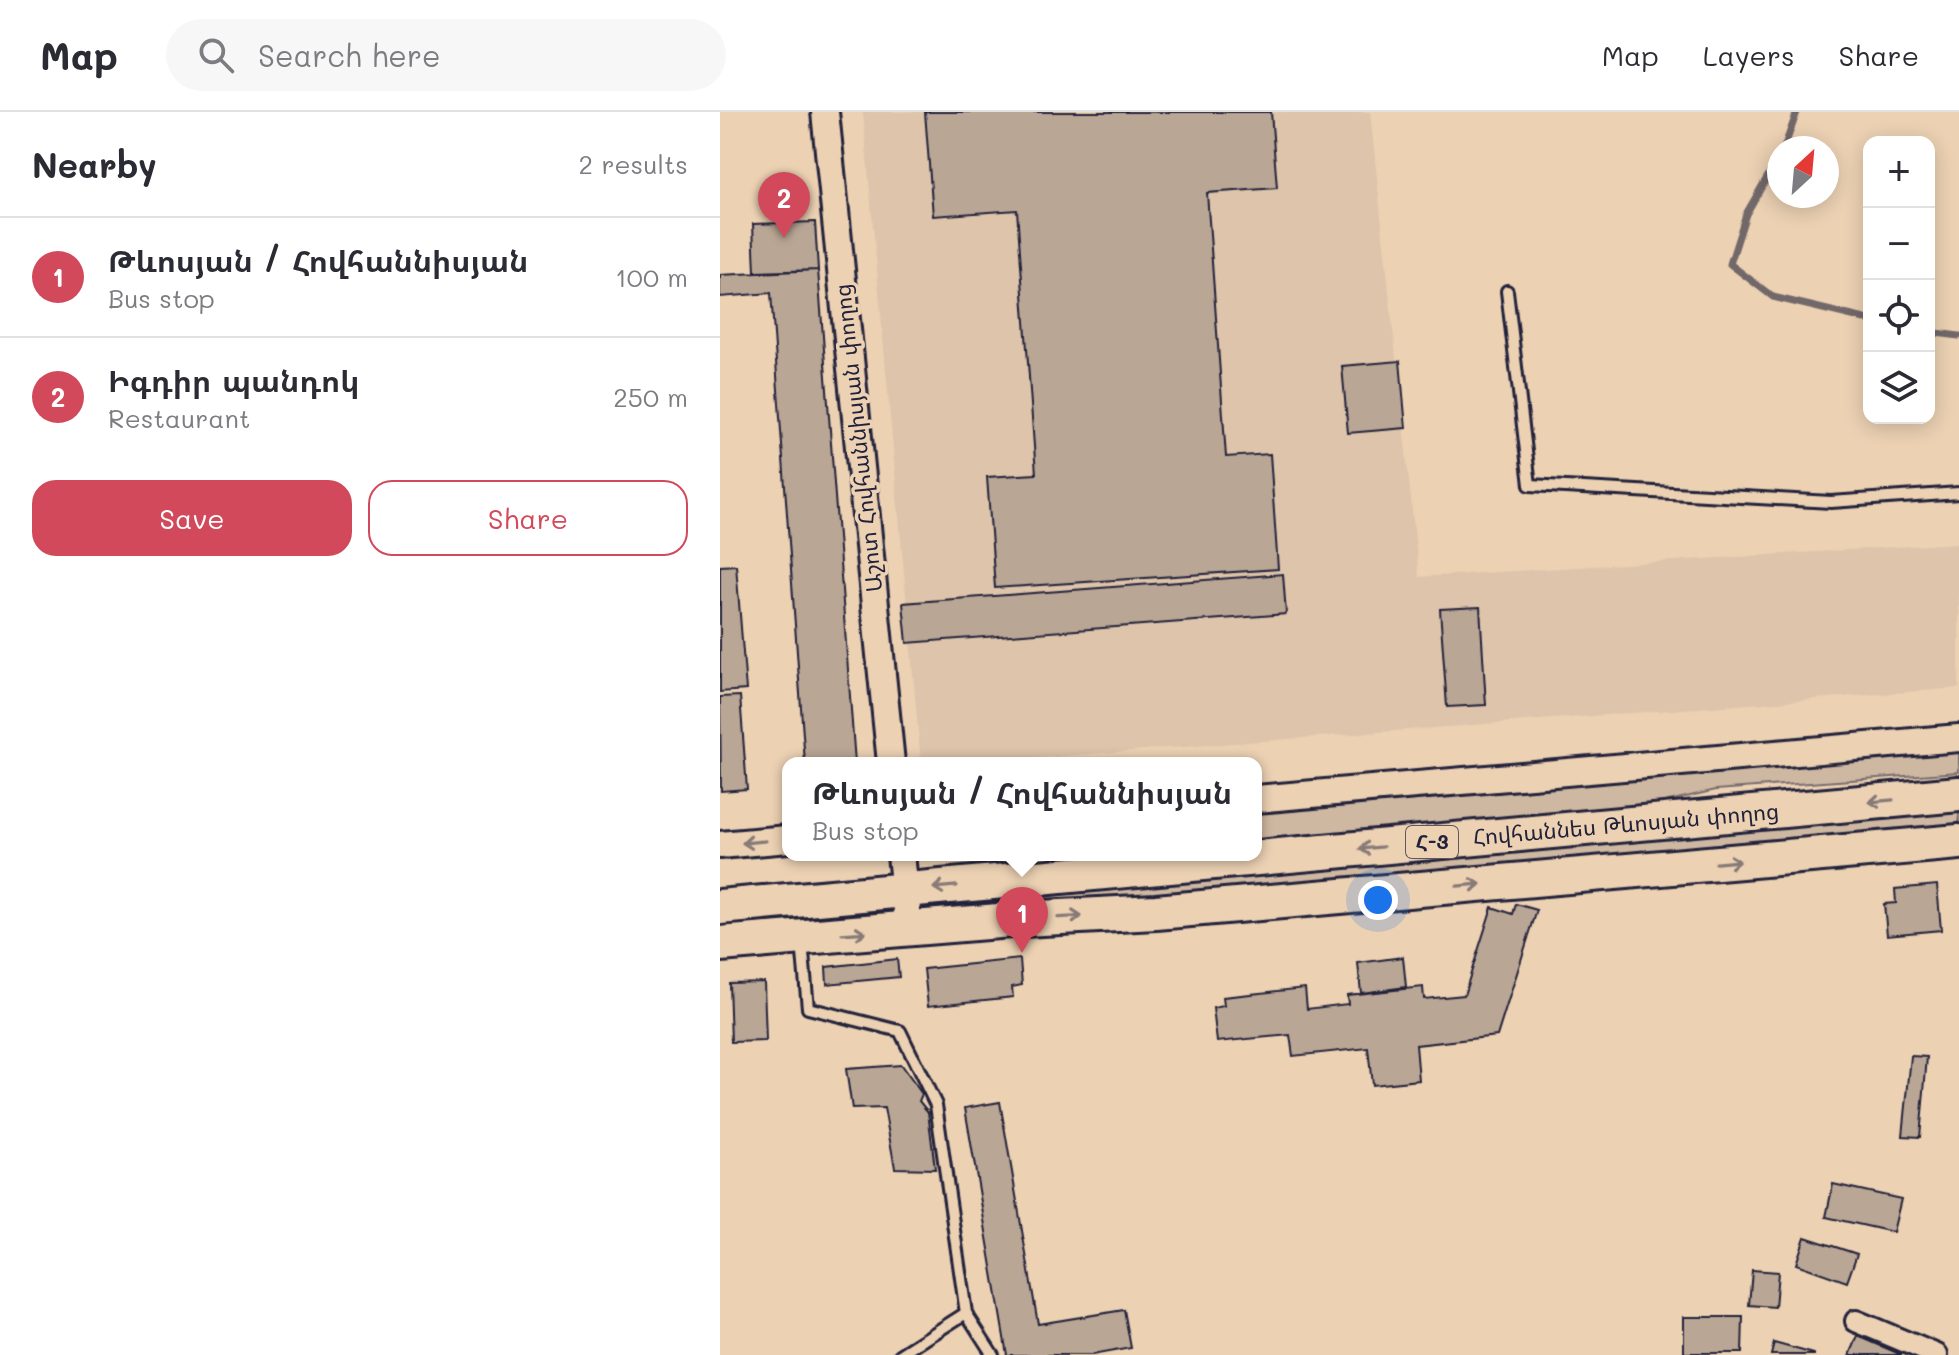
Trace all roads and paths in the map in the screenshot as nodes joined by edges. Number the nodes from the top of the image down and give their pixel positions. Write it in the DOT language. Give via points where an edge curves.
graph roads {
  1 [pos="825,112"];
  2 [pos="1507,291"];
  3 [pos="1959,493"];
  4 [pos="1959,738"];
  5 [pos="890,757"];
  6 [pos="1959,794"];
  7 [pos="1262,798"];
  8 [pos="782,840"];
  9 [pos="1959,842"];
  10 [pos="720,845"];
  11 [pos="1262,858"];
  12 [pos="902,861"];
  13 [pos="1231,861"];
  14 [pos="905,891"];
  15 [pos="720,907"];
  16 [pos="909,929"];
  17 [pos="801,936"];
  18 [pos="720,944"];
  19 [pos="966,1313"];
  20 [pos="1856,1321"];
  21 [pos="900,1355"];
  22 [pos="993,1355"];
  23 [pos="1937,1355"];
  1 -- 5 [label="street, Աշոտ Հովհաննիսյան փողոց"];
  2 -- 3 [label="lane" via="1530,485 1831,502"];
  4 -- 7 [label="street"];
  6 -- 11 [label="main road, Հովհաննես Թևոսյան փողոց / Հ-3, one-way"];
  8 -- 10 [label="street, one-way"];
  16 -- 9 [label="main road, Հ-3, one-way"];
  12 -- 14 [label="street"];
  13 -- 14 [label="main road, Հովհաննես Թևոսյան փողոց / Հ-3, one-way"];
  14 -- 15 [label="main road, Հովհաննես Թևոսյան փողոց / Հ-3"];
  14 -- 16 [label="street"];
  17 -- 16 [label="main road, Հ-3, one-way"];
  17 -- 18 [label="main road, Հ-3"];
  17 -- 19 [label="lane" via="808,1008 900,1031 936,1105"];
  19 -- 21 [label="lane"];
  19 -- 22 [label="lane"];
  20 -- 23 [label="street"];
}
